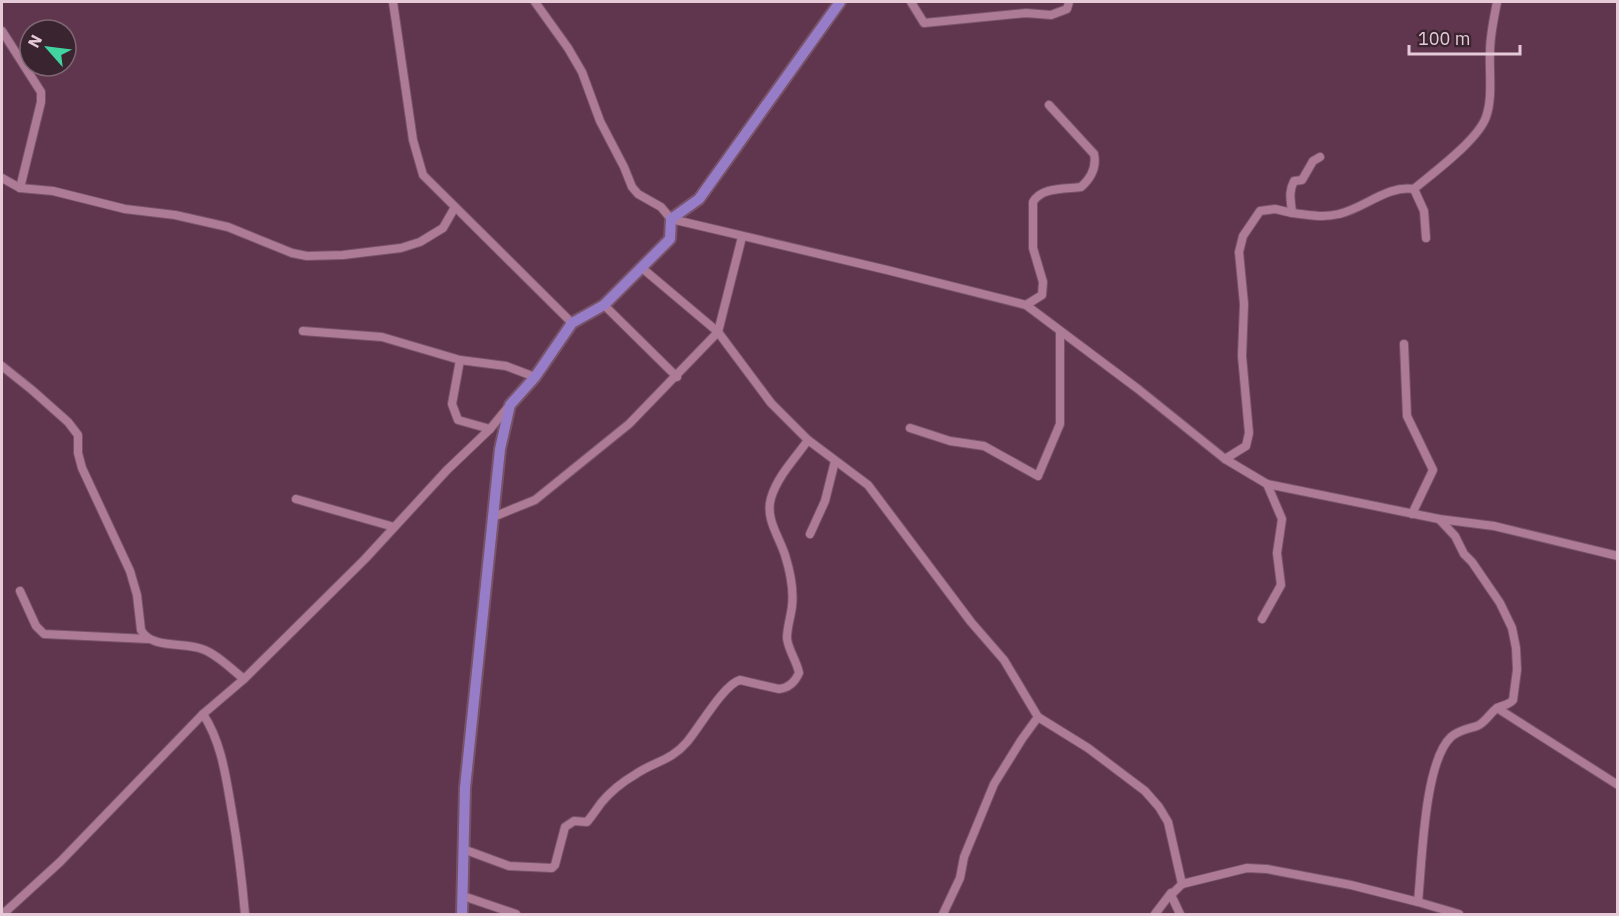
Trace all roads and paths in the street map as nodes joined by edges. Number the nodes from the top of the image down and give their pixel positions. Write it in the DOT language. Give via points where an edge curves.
graph roads {
  1 [pos="393,2"];
  2 [pos="535,2"];
  3 [pos="840,2"];
  4 [pos="911,2"];
  5 [pos="1069,2"];
  6 [pos="1497,2"];
  7 [pos="2,31"];
  8 [pos="1049,105"];
  9 [pos="1320,157"];
  10 [pos="2,178"];
  11 [pos="20,188"];
  12 [pos="1414,189"];
  13 [pos="455,207"];
  14 [pos="1292,213"];
  15 [pos="671,219"];
  16 [pos="742,237"];
  17 [pos="1426,238"];
  18 [pos="642,268"];
  19 [pos="604,305"];
  20 [pos="1026,305"];
  21 [pos="572,323"];
  22 [pos="303,331"];
  23 [pos="1060,332"];
  24 [pos="718,333"];
  25 [pos="1404,344"];
  26 [pos="460,360"];
  27 [pos="2,366"];
  28 [pos="535,376"];
  29 [pos="677,377"];
  30 [pos="510,405"];
  31 [pos="910,428"];
  32 [pos="489,429"];
  33 [pos="808,440"];
  34 [pos="1225,459"];
  35 [pos="835,461"];
  36 [pos="1267,484"];
  37 [pos="296,499"];
  38 [pos="1412,514"];
  39 [pos="493,517"];
  40 [pos="1438,519"];
  41 [pos="394,527"];
  42 [pos="810,534"];
  43 [pos="1617,556"];
  44 [pos="20,591"];
  45 [pos="1262,619"];
  46 [pos="148,639"];
  47 [pos="244,679"];
  48 [pos="1497,708"];
  49 [pos="203,714"];
  50 [pos="1038,717"];
  51 [pos="1617,784"];
  52 [pos="463,849"];
  53 [pos="1182,884"];
  54 [pos="1171,895"];
  55 [pos="463,896"];
  56 [pos="1418,902"];
  57 [pos="3,915"];
  58 [pos="245,915"];
  59 [pos="462,915"];
  60 [pos="516,915"];
  61 [pos="943,915"];
  62 [pos="1155,915"];
  63 [pos="1180,915"];
  64 [pos="1459,915"];
  1 -- 13 [label="street" via="418,162 423,175"];
  2 -- 15 [label="street" via="582,72 600,121 632,187"];
  3 -- 15 [label="main road" via="699,199"];
  4 -- 5 [label="street" via="924,23 1026,13 1051,15 1067,9"];
  6 -- 12 [label="street" via="1486,118 1457,153"];
  7 -- 11 [label="street" via="41,92"];
  8 -- 20 [label="street" via="1094,154 1096,162 1093,173 1081,187 1044,192 1033,202 1033,248 1043,282 1042,295"];
  9 -- 14 [label="street" via="1291,188"];
  10 -- 11 [label="street"];
  11 -- 13 [label="street" via="53,191 125,209 228,227 307,256 401,248 420,242 443,228"];
  12 -- 14 [label="street" via="1402,187 1341,214"];
  12 -- 17 [label="street" via="1424,211"];
  13 -- 21 [label="street"];
  14 -- 34 [label="street" via="1260,211 1243,236 1239,252 1244,304 1242,356 1249,433 1246,446"];
  15 -- 16 [label="street"];
  15 -- 18 [label="main road" via="670,238"];
  16 -- 20 [label="street"];
  16 -- 24 [label="street"];
  18 -- 19 [label="main road"];
  18 -- 24 [label="street"];
  19 -- 21 [label="main road"];
  19 -- 29 [label="street"];
  20 -- 23 [label="street"];
  21 -- 28 [label="main road"];
  22 -- 26 [label="street" via="382,337"];
  23 -- 31 [label="street" via="1060,423 1038,476 984,446 950,441"];
  23 -- 34 [label="street"];
  24 -- 29 [label="street"];
  24 -- 33 [label="street" via="771,403"];
  25 -- 38 [label="street" via="1407,416 1433,471"];
  26 -- 28 [label="street" via="506,366"];
  26 -- 32 [label="street" via="452,404 458,420"];
  27 -- 46 [label="street" via="54,408 78,435 82,468 130,571 141,630"];
  28 -- 30 [label="main road"];
  29 -- 39 [label="street" via="629,424 535,500"];
  30 -- 32 [label="street"];
  30 -- 39 [label="main road" via="500,449"];
  32 -- 41 [label="street"];
  33 -- 35 [label="street"];
  33 -- 52 [label="street" via="777,483 770,506 773,528 791,579 793,603 787,637 799,673 793,683 779,689 734,681 676,754 622,784 587,822 574,821 564,827 552,868 509,866"];
  34 -- 36 [label="street"];
  35 -- 42 [label="street" via="825,501"];
  35 -- 50 [label="street" via="868,485 896,520 1004,660"];
  36 -- 38 [label="street"];
  36 -- 45 [label="street" via="1282,519 1277,553 1281,585"];
  37 -- 41 [label="street"];
  38 -- 40 [label="street"];
  39 -- 52 [label="main road" via="465,788"];
  40 -- 43 [label="street" via="1494,526"];
  40 -- 48 [label="street" via="1455,536 1512,628 1517,670 1515,694 1510,703"];
  41 -- 47 [label="street"];
  44 -- 46 [label="street" via="36,626 44,634"];
  46 -- 47 [label="street" via="202,649"];
  47 -- 49 [label="street"];
  48 -- 51 [label="street"];
  48 -- 56 [label="street" via="1479,725 1464,728 1451,737 1444,748 1430,783"];
  49 -- 57 [label="street" via="60,862"];
  49 -- 58 [label="street" via="216,735 221,755"];
  50 -- 53 [label="street" via="1088,748 1160,807 1168,822"];
  50 -- 61 [label="street" via="994,784"];
  52 -- 55 [label="main road"];
  53 -- 54 [label="street"];
  53 -- 56 [label="street" via="1247,868 1267,869"];
  54 -- 62 [label="street"];
  54 -- 63 [label="street"];
  55 -- 59 [label="main road"];
  55 -- 60 [label="street"];
  56 -- 64 [label="street"];
}
